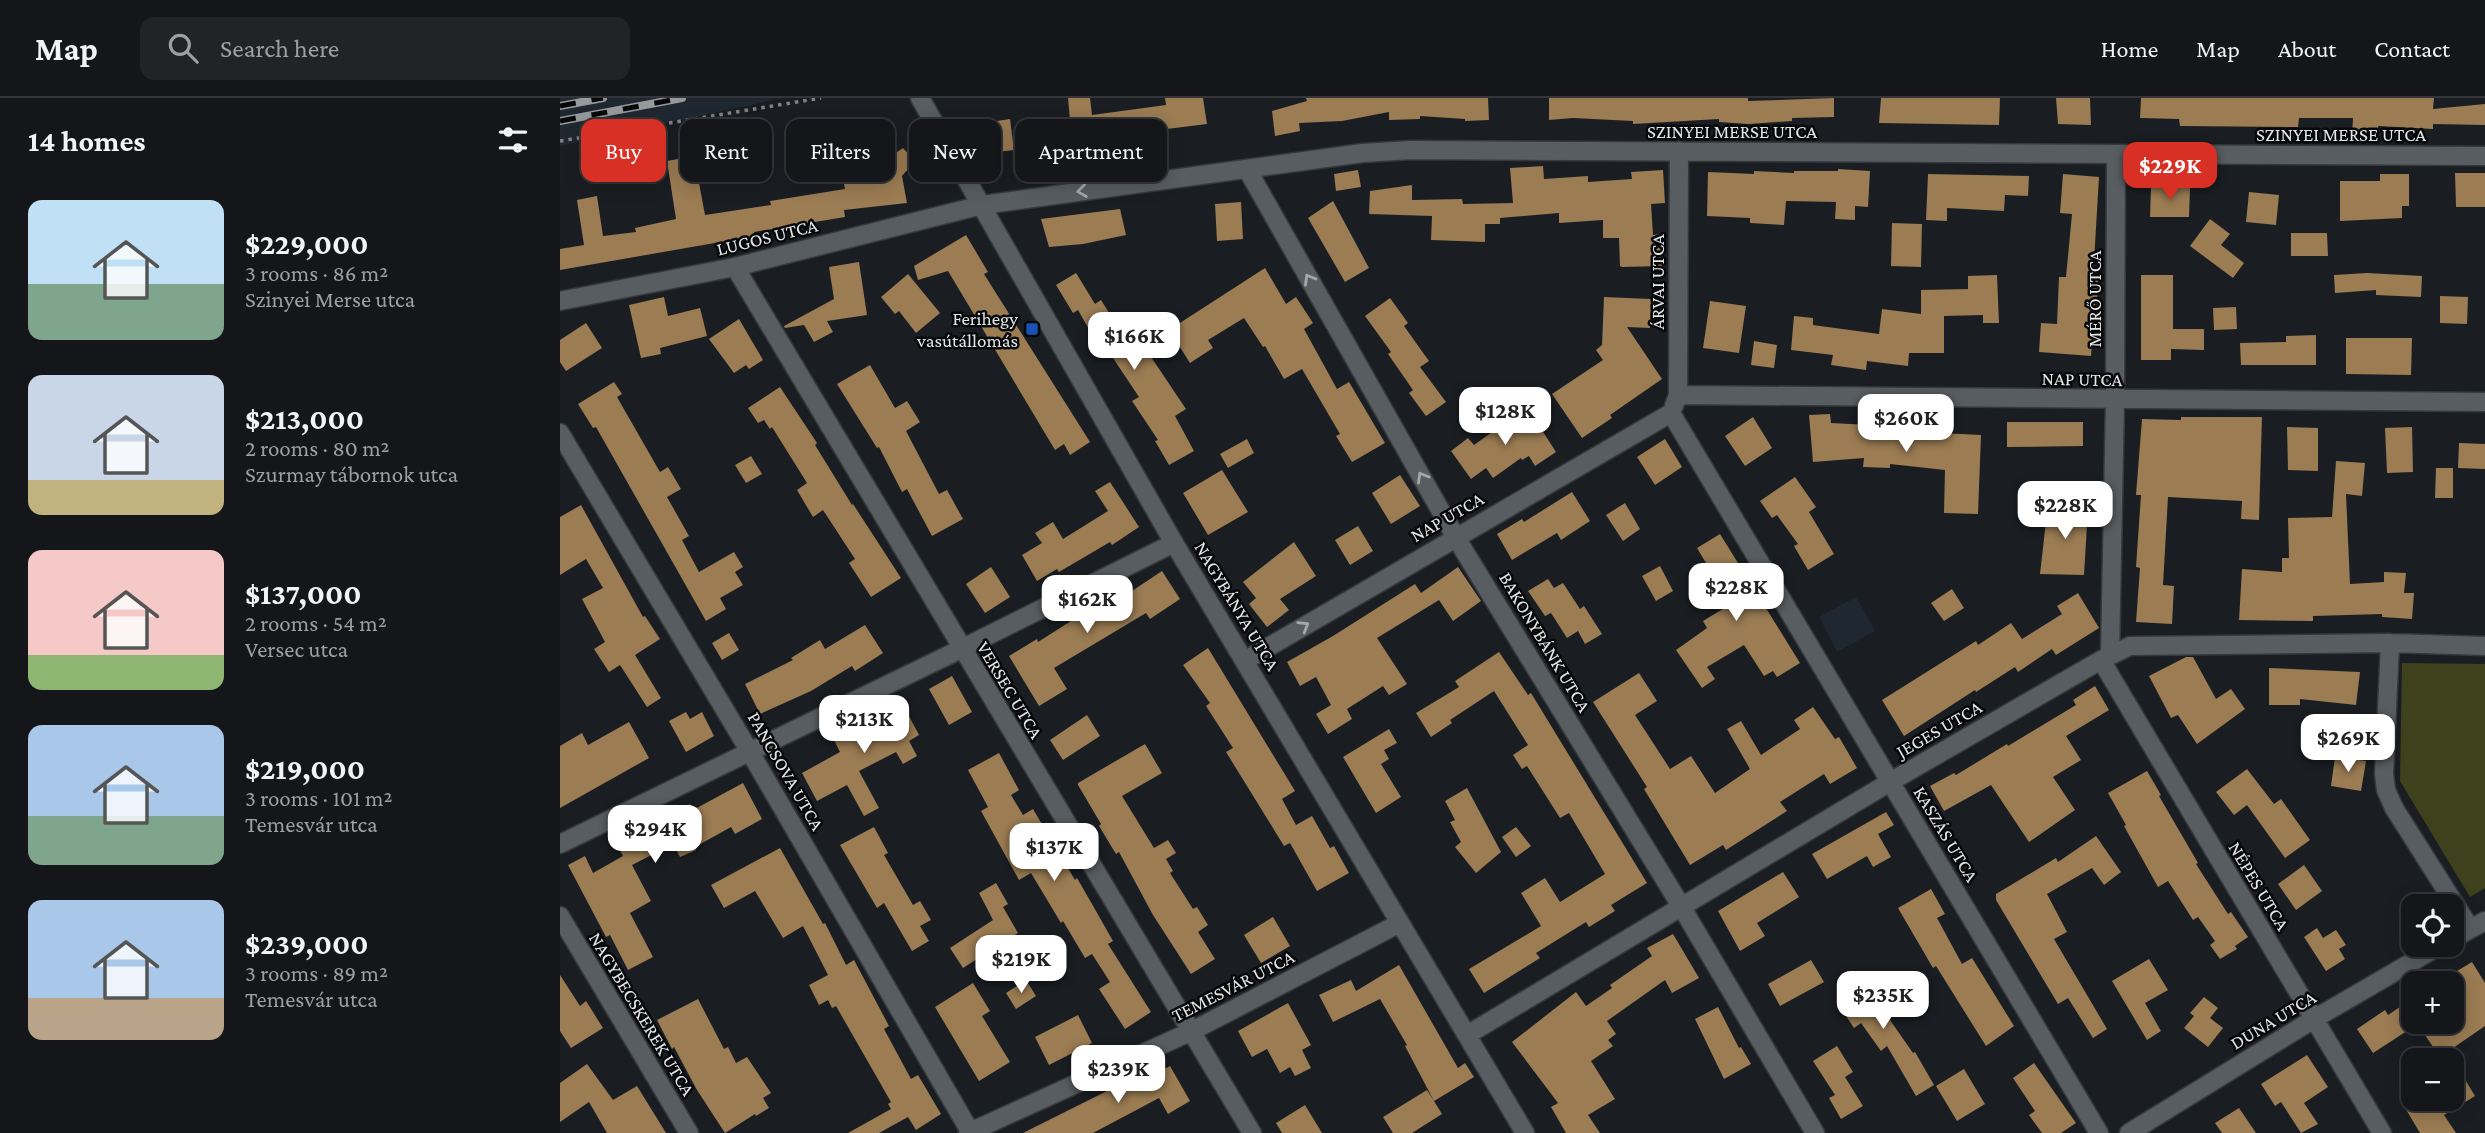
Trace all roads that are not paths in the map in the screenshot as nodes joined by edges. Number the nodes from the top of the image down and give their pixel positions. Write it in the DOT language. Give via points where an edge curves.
graph roads {
  1 [pos="920,98"];
  2 [pos="1679,151"];
  3 [pos="2116,154"];
  4 [pos="2485,156"];
  5 [pos="1247,169"];
  6 [pos="982,205"];
  7 [pos="735,267"];
  8 [pos="560,301"];
  9 [pos="1678,395"];
  10 [pos="2115,401"];
  11 [pos="2485,402"];
  12 [pos="1671,412"];
  13 [pos="560,433"];
  14 [pos="1455,536"];
  15 [pos="1174,543"];
  16 [pos="2390,643"];
  17 [pos="2485,646"];
  18 [pos="961,649"];
  19 [pos="2106,657"];
  20 [pos="1246,660"];
  21 [pos="750,752"];
  22 [pos="1890,782"];
  23 [pos="560,844"];
  24 [pos="1681,906"];
  25 [pos="560,916"];
  26 [pos="1399,923"];
  27 [pos="2478,925"];
  28 [pos="2420,957"];
  29 [pos="2314,1019"];
  30 [pos="1192,1031"];
  31 [pos="1467,1035"];
  32 [pos="689,1133"];
  33 [pos="970,1133"];
  34 [pos="1252,1133"];
  35 [pos="1525,1133"];
  36 [pos="1815,1133"];
  37 [pos="2099,1133"];
  38 [pos="2129,1133"];
  39 [pos="2382,1133"];
  1 -- 6 [label="street, NAGYBÁNYA UTCA"];
  2 -- 3 [label="street, SZINYEI MERSE UTCA"];
  2 -- 5 [label="street, SZINYEI MERSE UTCA" via="1411,149"];
  2 -- 9 [label="street, ÁRVAI UTCA"];
  3 -- 4 [label="street, SZINYEI MERSE UTCA"];
  3 -- 10 [label="street, MÉRŐ UTCA"];
  5 -- 6 [label="street, SZINYEI MERSE UTCA, one-way"];
  14 -- 5 [label="street, BAKONYBÁNK UTCA, one-way"];
  6 -- 7 [label="street, LUGOS UTCA"];
  6 -- 15 [label="street, NAGYBÁNYA UTCA"];
  7 -- 8 [label="street, LUGOS UTCA"];
  7 -- 18 [label="street, VERSEC UTCA"];
  9 -- 10 [label="street, NAP UTCA"];
  9 -- 12 [label="street, ÁRVAI UTCA"];
  10 -- 11 [label="street, NAP UTCA"];
  10 -- 19 [label="street, MÉRŐ UTCA"];
  12 -- 14 [label="street, NAP UTCA"];
  12 -- 22 [label="street, KASZÁS UTCA"];
  13 -- 21 [label="street, PANCSOVA UTCA"];
  20 -- 14 [label="street, NAP UTCA, one-way"];
  14 -- 24 [label="street, BAKONYBÁNK UTCA"];
  15 -- 18 [label="street"];
  15 -- 20 [label="street, NAGYBÁNYA UTCA"];
  16 -- 17 [label="street, JEGES UTCA"];
  16 -- 19 [label="street, JEGES UTCA" via="2150,645 2130,646"];
  16 -- 27 [label="street" via="2386,790"];
  18 -- 21 [label="street"];
  18 -- 30 [label="street, VERSEC UTCA"];
  19 -- 22 [label="street, JEGES UTCA"];
  19 -- 29 [label="street, NÉPES UTCA"];
  20 -- 26 [label="street, NAGYBÁNYA UTCA"];
  21 -- 23 [label="street"];
  21 -- 33 [label="street, PANCSOVA UTCA"];
  22 -- 24 [label="street, JEGES UTCA"];
  22 -- 37 [label="street, KASZÁS UTCA"];
  24 -- 31 [label="street, JEGES UTCA"];
  24 -- 36 [label="street, BAKONYBÁNK UTCA"];
  25 -- 32 [label="street, NAGYBECSKEREK UTCA"];
  26 -- 30 [label="street, TEMESVÁR UTCA"];
  26 -- 31 [label="street, NAGYBÁNYA UTCA"];
  28 -- 29 [label="street, DUNA UTCA"];
  29 -- 38 [label="street, DUNA UTCA"];
  29 -- 39 [label="street, NÉPES UTCA"];
  30 -- 33 [label="street, TEMESVÁR UTCA"];
  30 -- 34 [label="street, VERSEC UTCA"];
  31 -- 35 [label="street, NAGYBÁNYA UTCA"];
}
